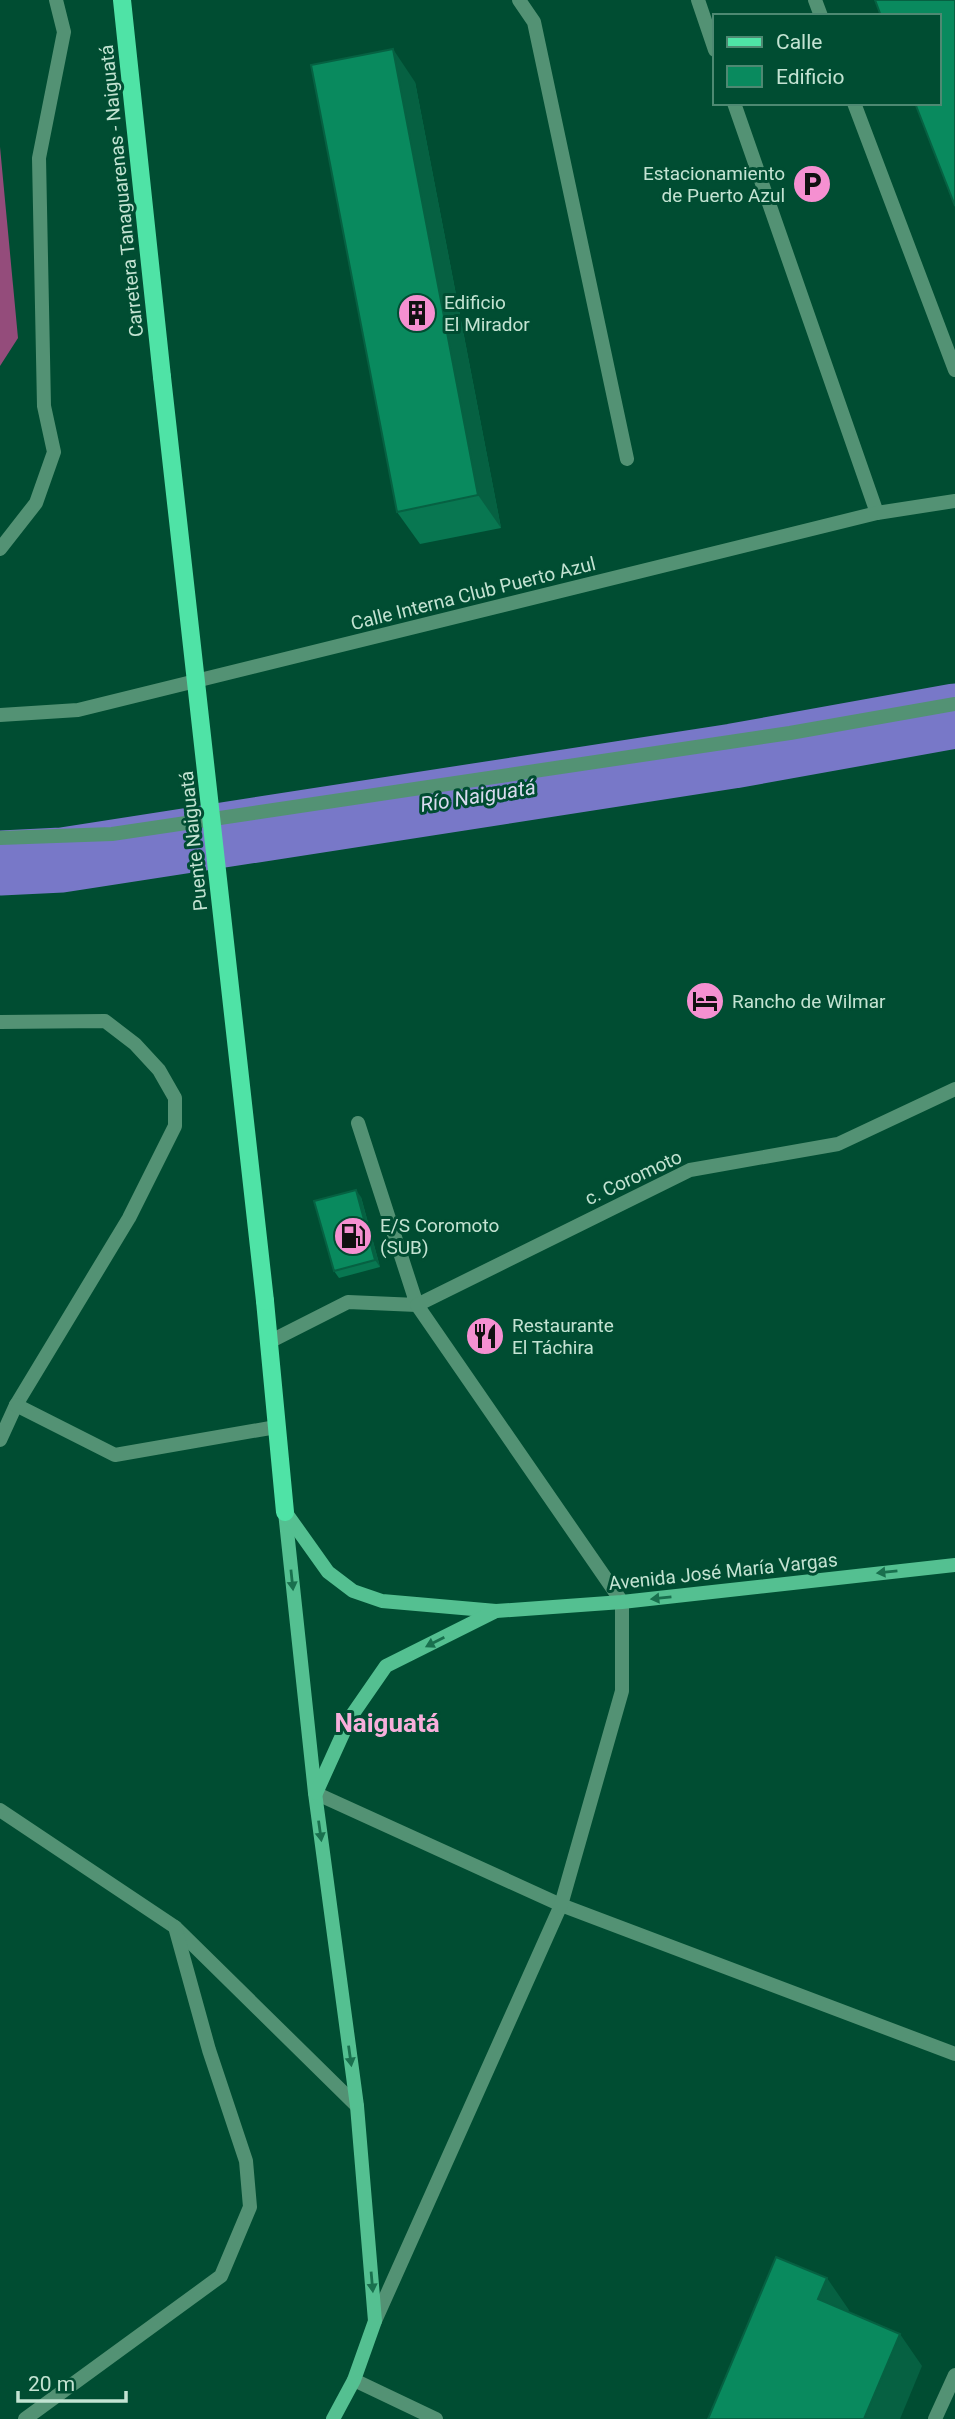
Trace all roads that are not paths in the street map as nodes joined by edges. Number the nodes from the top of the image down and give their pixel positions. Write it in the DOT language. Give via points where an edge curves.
graph roads {
  1 [pos="56,0"];
  2 [pos="122,0"];
  3 [pos="519,0"];
  4 [pos="698,0"];
  5 [pos="713,44"];
  6 [pos="735,105"];
  7 [pos="855,105"];
  8 [pos="955,370"];
  9 [pos="162,377"];
  10 [pos="627,459"];
  11 [pos="955,501"];
  12 [pos="877,513"];
  13 [pos="0,549"];
  14 [pos="955,704"];
  15 [pos="0,715"];
  16 [pos="0,838"];
  17 [pos="0,1023"];
  18 [pos="955,1089"];
  19 [pos="358,1123"];
  20 [pos="417,1305"];
  21 [pos="269,1342"];
  22 [pos="16,1405"];
  23 [pos="276,1427"];
  24 [pos="0,1440"];
  25 [pos="285,1512"];
  26 [pos="955,1565"];
  27 [pos="622,1602"];
  28 [pos="496,1611"];
  29 [pos="315,1793"];
  30 [pos="0,1810"];
  31 [pos="561,1905"];
  32 [pos="175,1927"];
  33 [pos="955,2054"];
  34 [pos="357,2106"];
  35 [pos="375,2321"];
  36 [pos="955,2375"];
  37 [pos="354,2380"];
  38 [pos="25,2419"];
  39 [pos="333,2419"];
  40 [pos="436,2419"];
  41 [pos="935,2419"];
  1 -- 13 [label="street" via="64,32 39,158 44,406 54,452 36,503"];
  2 -- 9 [label="main road, Carretera Tanaguarenas - Naiguatá"];
  3 -- 10 [label="street" via="534,22"];
  4 -- 5 [label="street"];
  6 -- 12 [label="street"];
  7 -- 8 [label="street"];
  9 -- 21 [label="main road, Puente Naiguatá, bridge"];
  11 -- 12 [label="street, Calle Interna Club Puerto Azul"];
  12 -- 15 [label="street, Calle Interna Club Puerto Azul" via="78,710"];
  14 -- 16 [label="street" via="790,733 112,834"];
  17 -- 22 [label="street" via="105,1021 159,1070 175,1098 175,1126 129,1218"];
  18 -- 20 [label="street, c. Coromoto" via="838,1144 690,1170"];
  19 -- 20 [label="street"];
  20 -- 21 [label="street" via="348,1302"];
  20 -- 27 [label="street"];
  21 -- 23 [label="main road, Puente Naiguatá"];
  22 -- 23 [label="street" via="115,1455"];
  22 -- 24 [label="street"];
  23 -- 25 [label="main road, Puente Naiguatá"];
  25 -- 28 [label="main road, Avenida José María Vargas" via="328,1572 353,1591 382,1601"];
  25 -- 29 [label="main road, one-way"];
  26 -- 27 [label="main road, Avenida José María Vargas, one-way"];
  27 -- 28 [label="main road, Avenida José María Vargas"];
  27 -- 31 [label="street" via="622,1691"];
  28 -- 29 [label="main road, Avenida José María Vargas, one-way" via="386,1666 350,1718"];
  29 -- 31 [label="street"];
  29 -- 34 [label="main road, one-way"];
  30 -- 32 [label="street"];
  31 -- 33 [label="street"];
  31 -- 35 [label="street"];
  32 -- 34 [label="street"];
  32 -- 38 [label="street" via="246,2161 250,2207 221,2276"];
  34 -- 35 [label="main road, one-way"];
  35 -- 37 [label="main road"];
  36 -- 41 [label="street"];
  37 -- 39 [label="main road"];
  37 -- 40 [label="street"];
}
